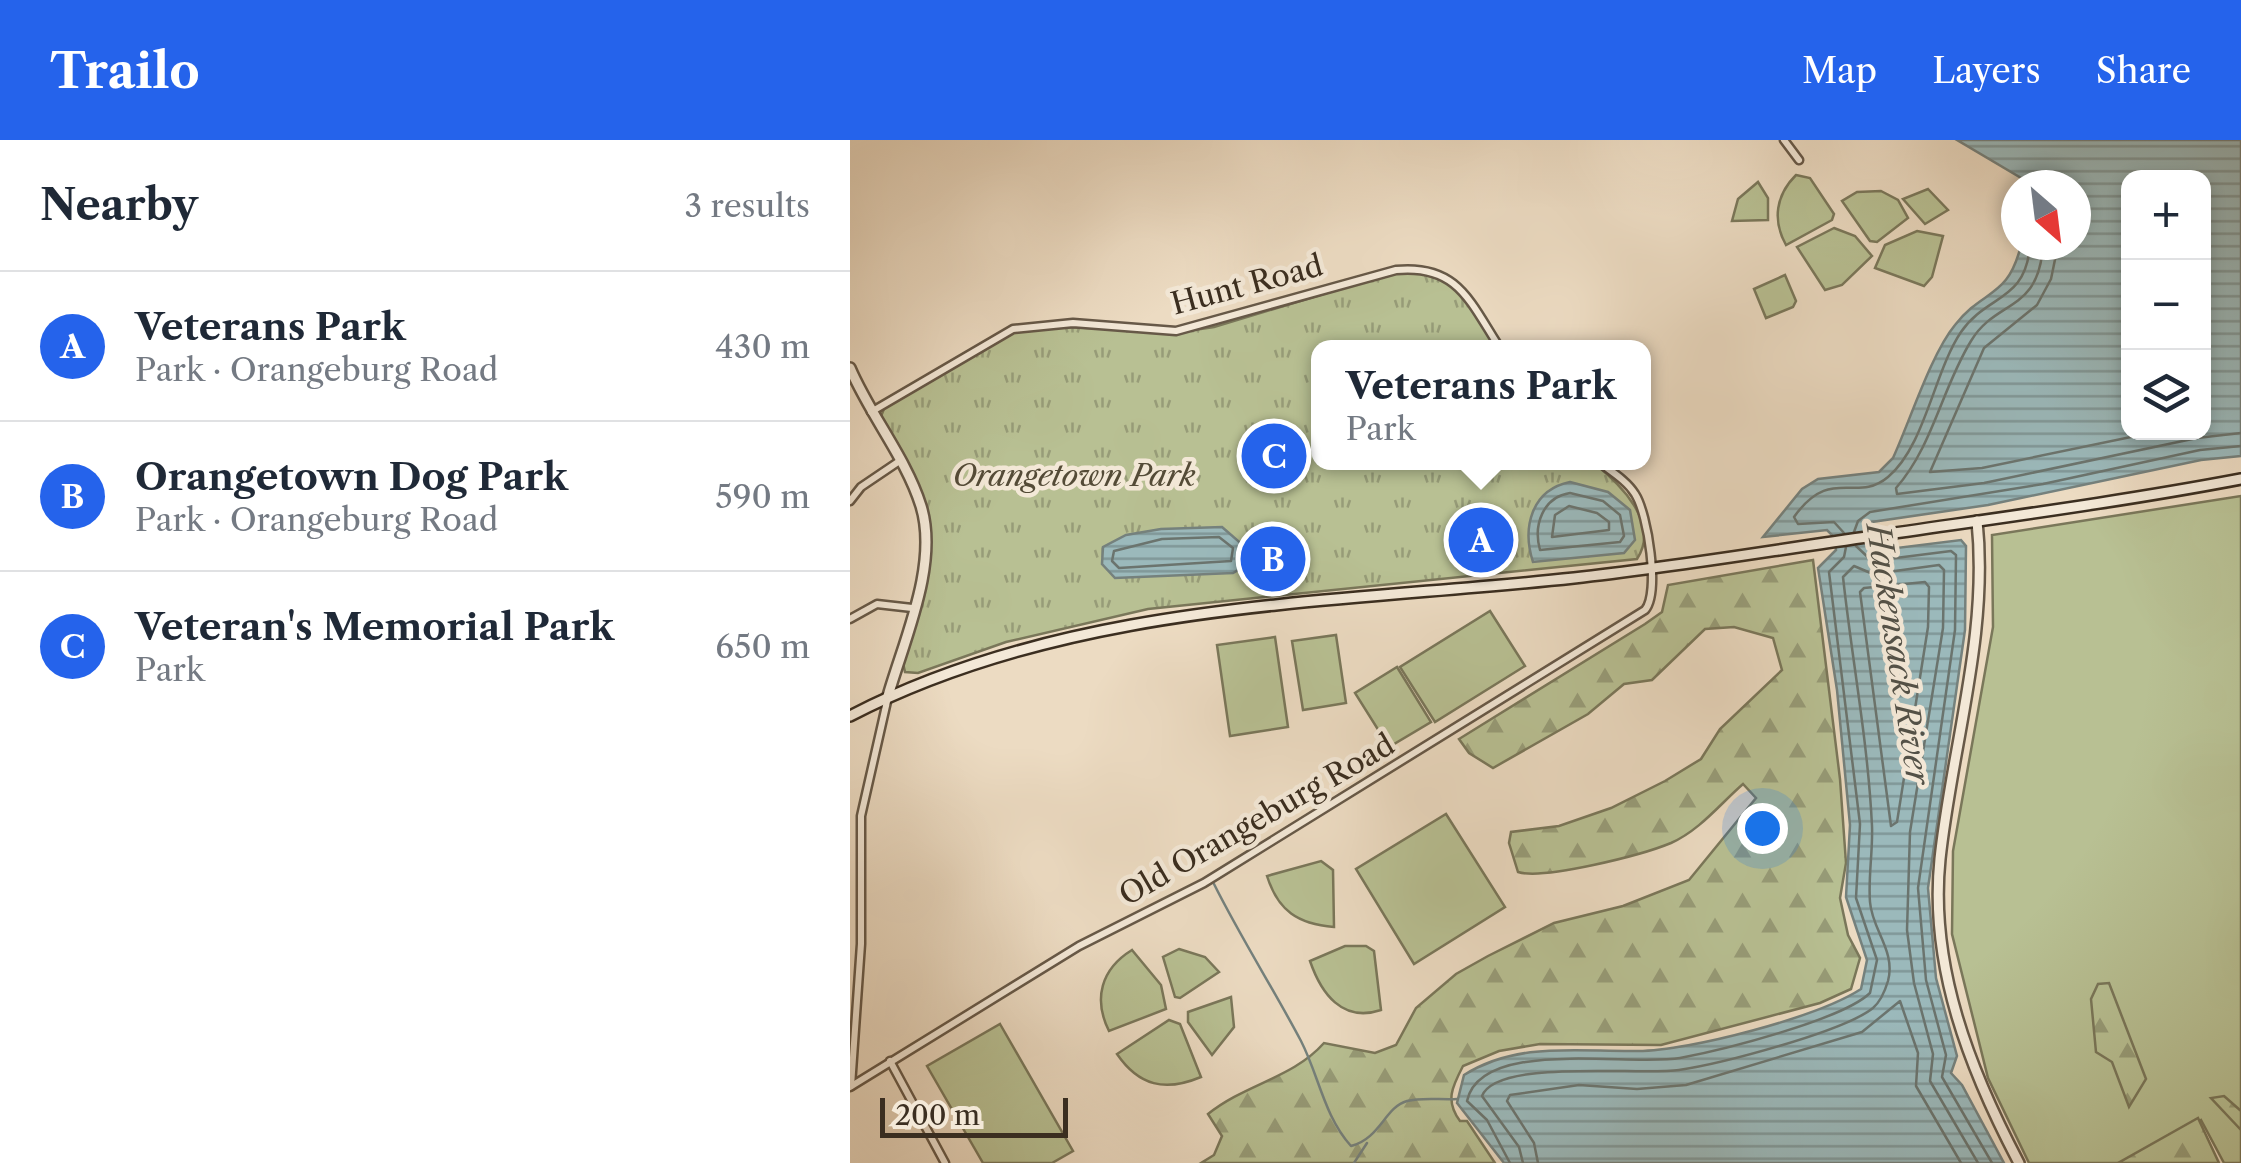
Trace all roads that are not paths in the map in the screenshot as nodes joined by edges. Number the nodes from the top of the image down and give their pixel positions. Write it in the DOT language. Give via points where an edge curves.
graph roads {
  1 [pos="1784,140"];
  2 [pos="1799,160"];
  3 [pos="1495,340"];
  4 [pos="850,368"];
  5 [pos="870,412"];
  6 [pos="898,462"];
  7 [pos="1609,470"];
  8 [pos="2241,479"];
  9 [pos="850,501"];
  10 [pos="1977,521"];
  11 [pos="1651,568"];
  12 [pos="912,608"];
  13 [pos="850,620"];
  14 [pos="888,696"];
  15 [pos="850,716"];
  16 [pos="890,1061"];
  17 [pos="850,1087"];
  18 [pos="944,1163"];
  19 [pos="2018,1163"];
  1 -- 2 [label="street"];
  3 -- 5 [label="street, Hunt Road" via="1448,277 1396,270 1176,330 1072,323 1012,328"];
  4 -- 5 [label="main road"];
  5 -- 6 [label="main road"];
  6 -- 9 [label="street"];
  6 -- 12 [label="main road" via="925,526"];
  7 -- 11 [label="street" via="1641,505"];
  8 -- 10 [label="main road"];
  10 -- 11 [label="main road"];
  10 -- 19 [label="main road" via="1978,614 1944,831 1939,910 1963,1039"];
  11 -- 14 [label="main road" via="1157,621 1011,653"];
  11 -- 16 [label="street, Old Orangeburg Road" via="1652,601 1635,618 1231,866 1080,946"];
  12 -- 13 [label="street" via="878,604"];
  12 -- 14 [label="main road"];
  14 -- 15 [label="main road"];
  14 -- 17 [label="street" via="863,803"];
  16 -- 17 [label="street, Old Orangeburg Road"];
  16 -- 18 [label="street"];
}
